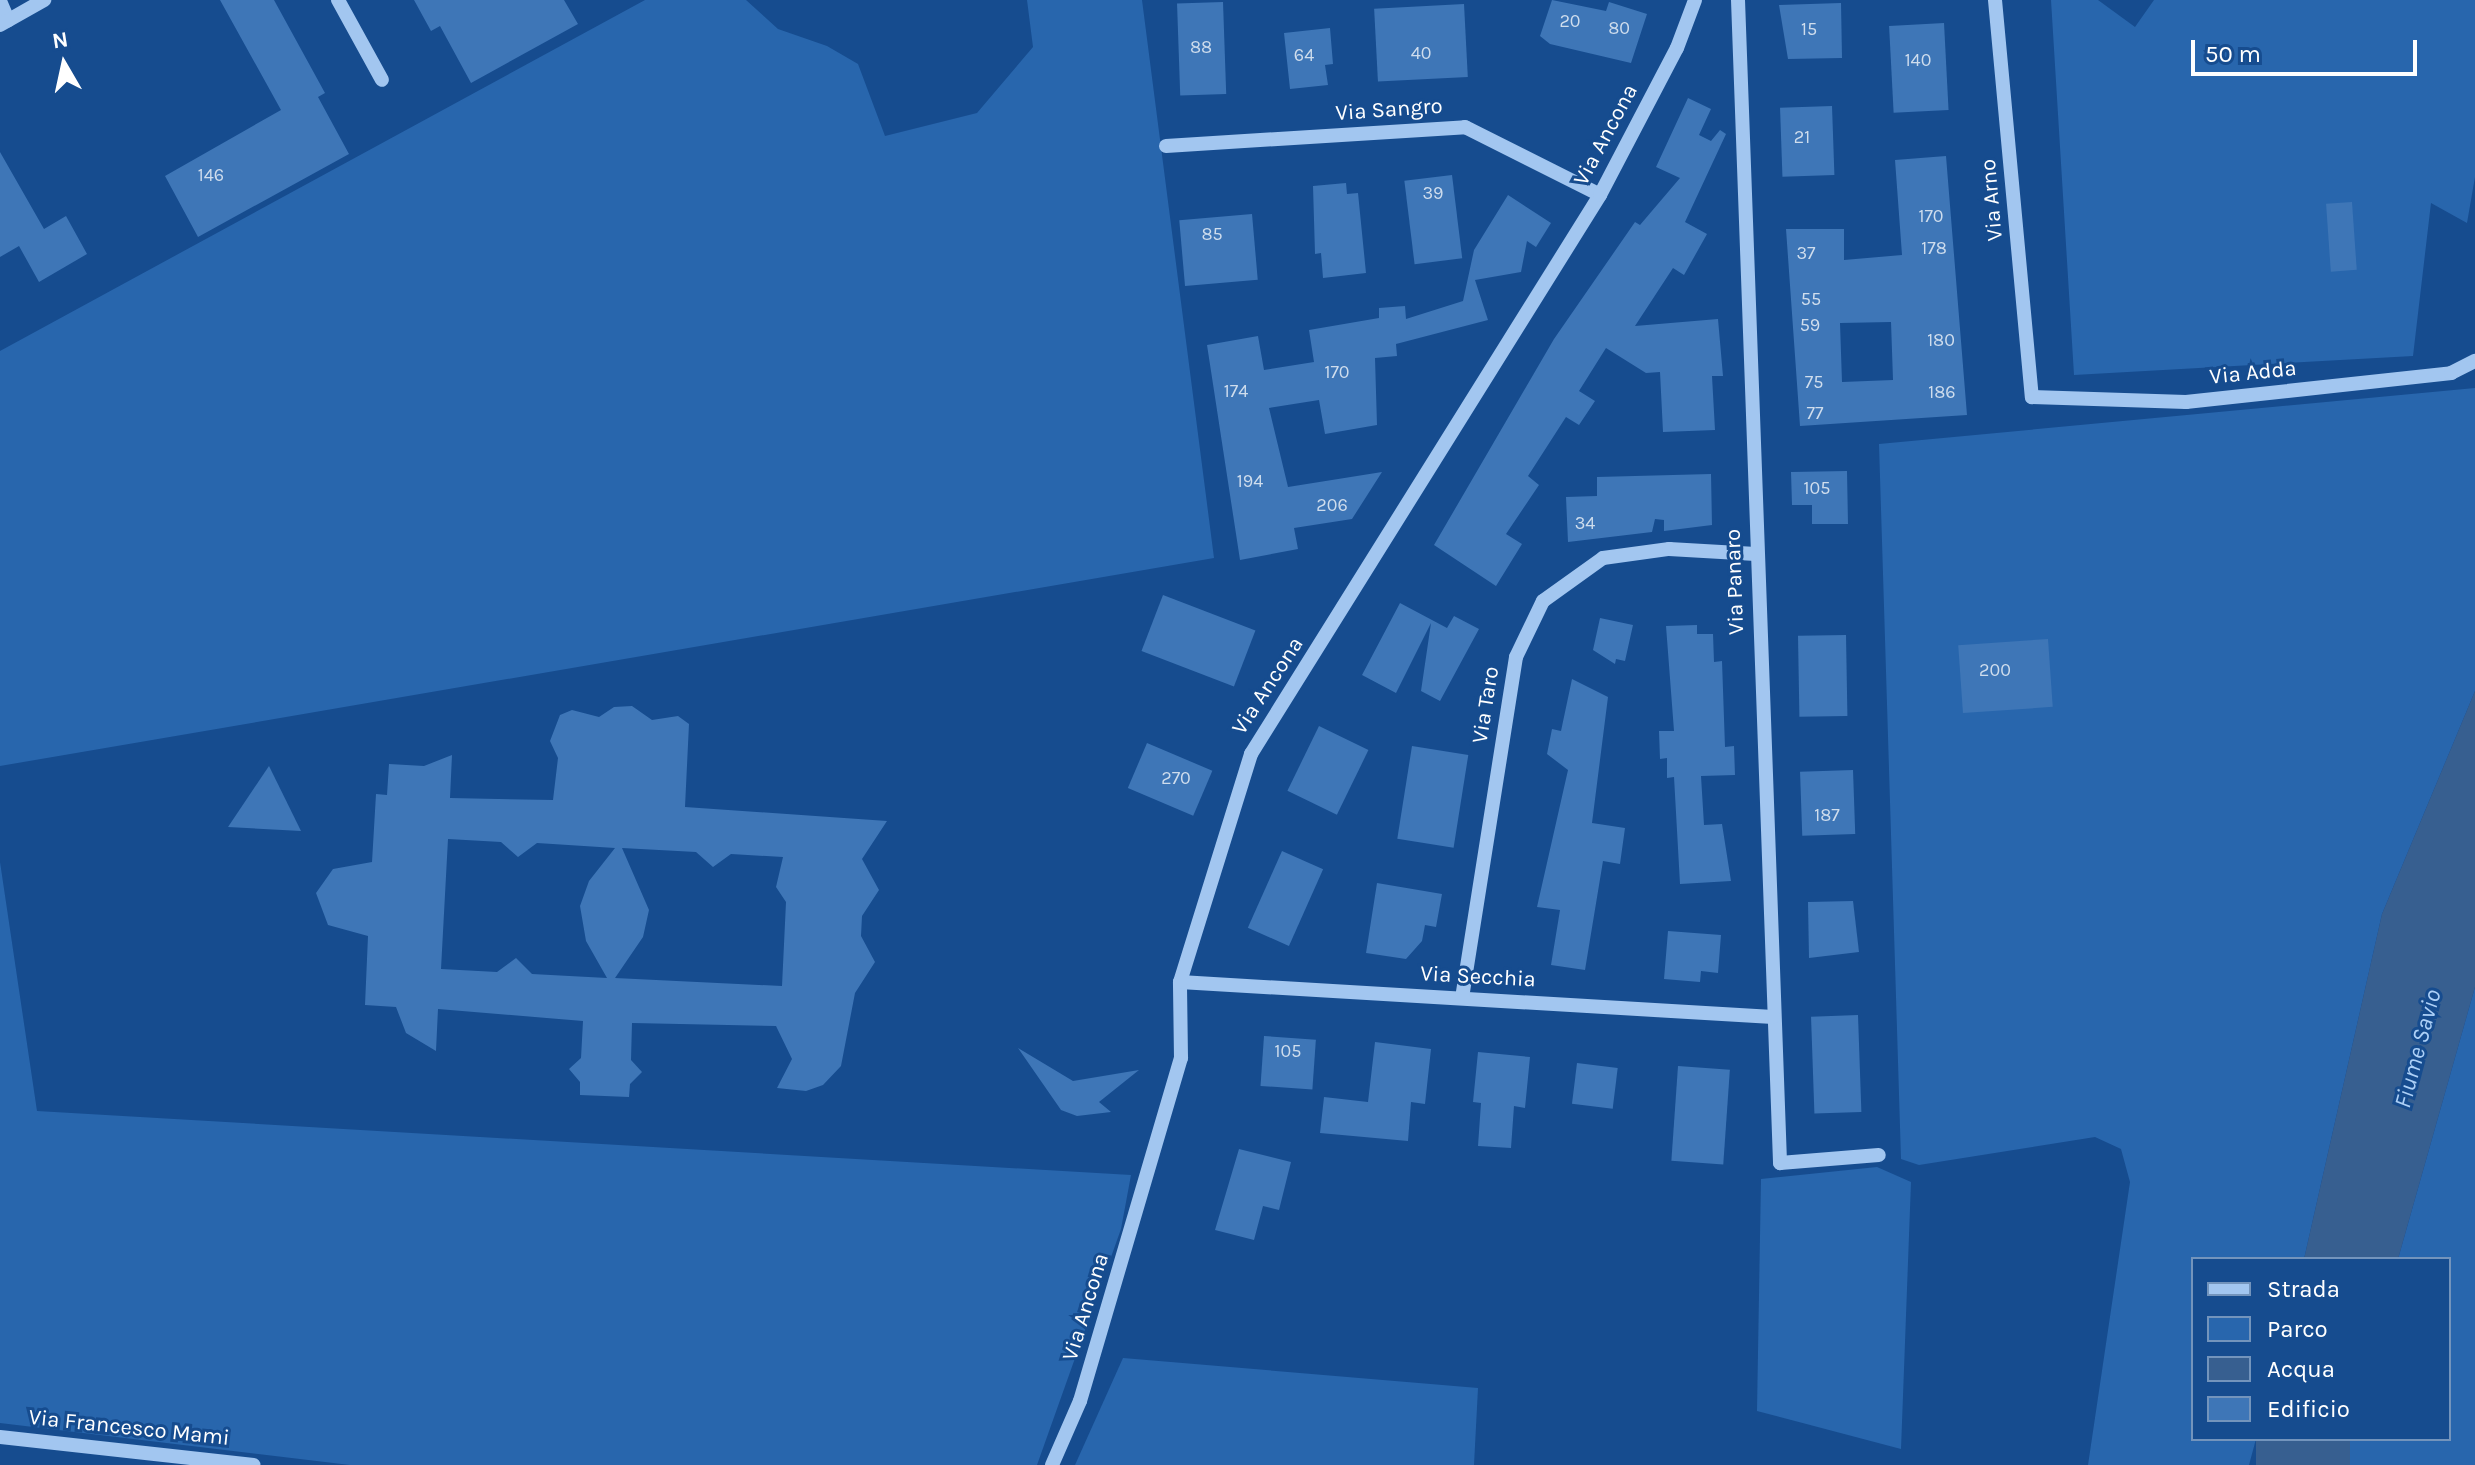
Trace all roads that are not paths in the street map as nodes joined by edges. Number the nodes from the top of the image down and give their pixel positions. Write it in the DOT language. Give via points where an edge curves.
graph roads {
  1 [pos="44,0"];
  2 [pos="338,0"];
  3 [pos="1695,0"];
  4 [pos="1738,0"];
  5 [pos="1995,0"];
  6 [pos="0,1"];
  7 [pos="4,23"];
  8 [pos="382,80"];
  9 [pos="1166,146"];
  10 [pos="1600,195"];
  11 [pos="2475,361"];
  12 [pos="2032,397"];
  13 [pos="1756,554"];
  14 [pos="1180,982"];
  15 [pos="1462,998"];
  16 [pos="1773,1017"];
  17 [pos="1879,1155"];
  18 [pos="0,1437"];
  19 [pos="253,1465"];
  20 [pos="1052,1465"];
  1 -- 7 [label="street"];
  2 -- 8 [label="street"];
  3 -- 10 [label="street, Via Ancona" via="1677,48"];
  4 -- 13 [label="street, Via Panaro"];
  5 -- 12 [label="street, Via Arno"];
  6 -- 7 [label="street"];
  9 -- 10 [label="street, Via Sangro" via="1465,127"];
  10 -- 14 [label="street, Via Ancona" via="1251,754"];
  11 -- 12 [label="street, Via Adda" via="2451,373 2186,402"];
  13 -- 15 [label="street, Via Taro" via="1669,549 1603,558 1543,601 1516,657"];
  13 -- 16 [label="street, Via Panaro"];
  14 -- 15 [label="street, Via Secchia"];
  14 -- 20 [label="street, Via Ancona" via="1181,1058 1080,1401"];
  15 -- 16 [label="street, Via Secchia"];
  16 -- 17 [label="street, Via Panaro" via="1780,1163"];
  18 -- 19 [label="street, Via Francesco Mami"];
}
